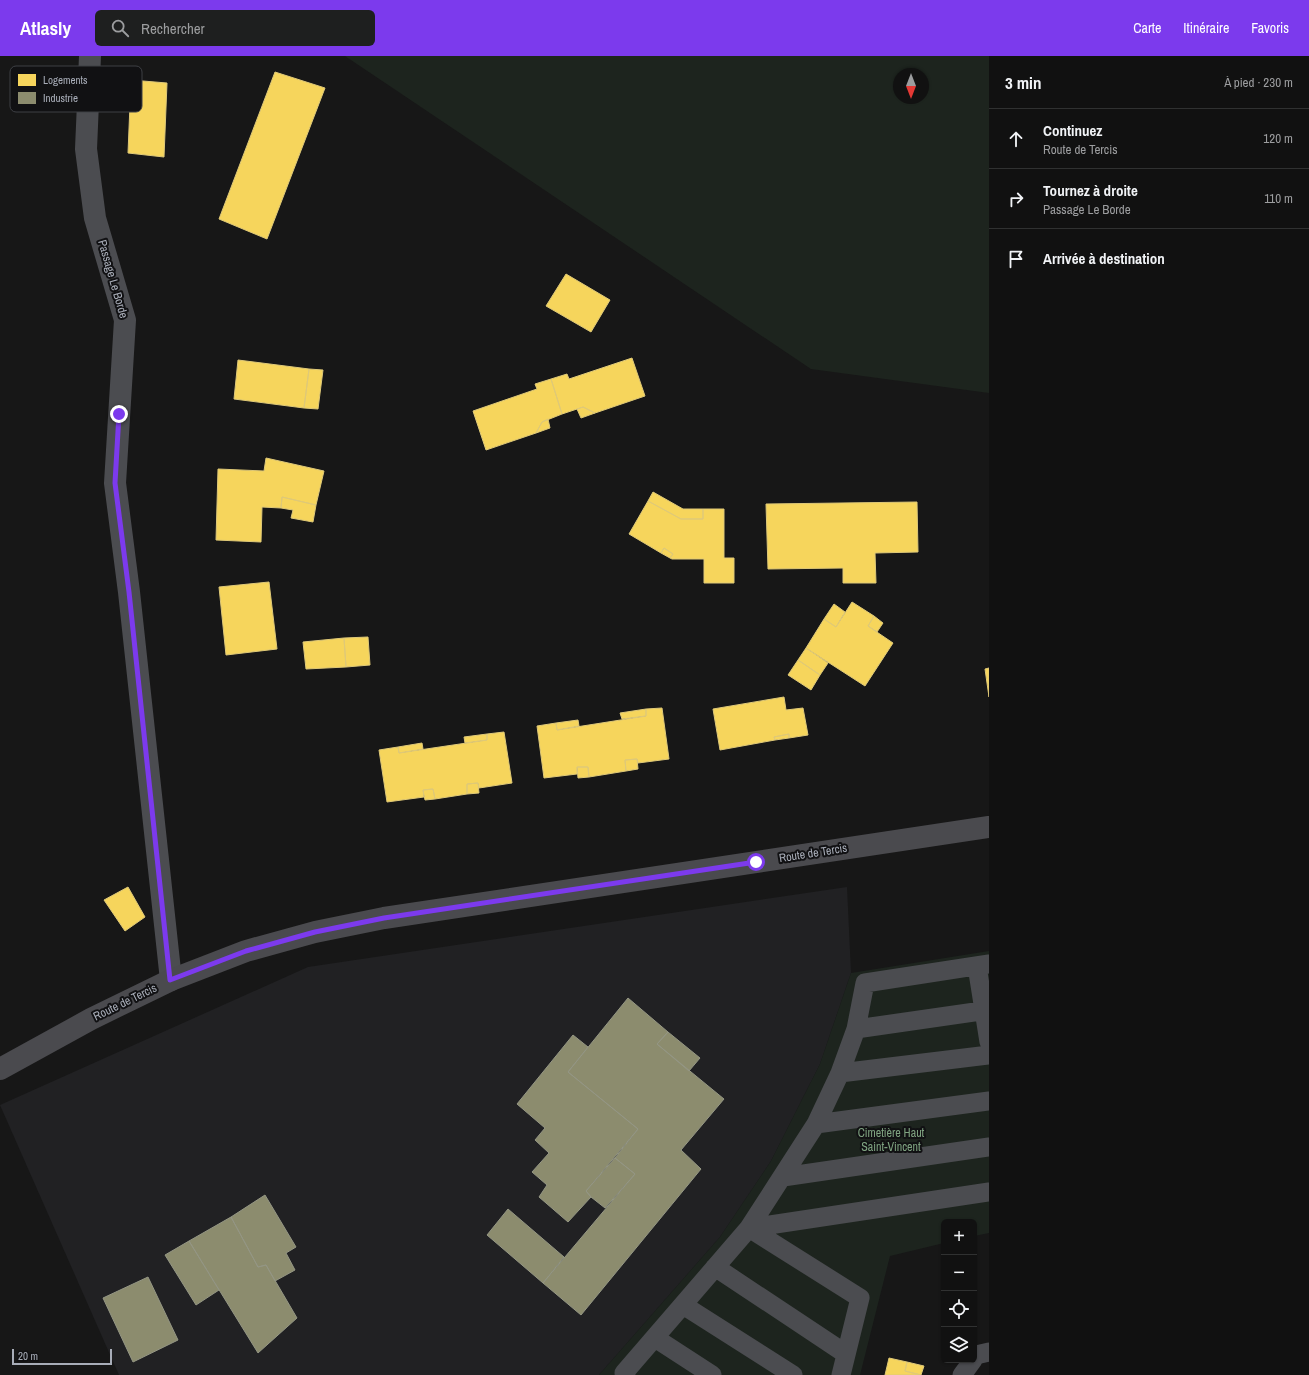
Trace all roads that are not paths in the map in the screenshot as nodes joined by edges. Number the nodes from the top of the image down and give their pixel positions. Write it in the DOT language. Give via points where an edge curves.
graph roads {
  1 [pos="90,56"];
  2 [pos="90,66"];
  3 [pos="88,112"];
  4 [pos="989,827"];
  5 [pos="983,965"];
  6 [pos="170,980"];
  7 [pos="987,1010"];
  8 [pos="856,1029"];
  9 [pos="989,1042"];
  10 [pos="989,1055"];
  11 [pos="0,1069"];
  12 [pos="840,1073"];
  13 [pos="989,1100"];
  14 [pos="816,1124"];
  15 [pos="989,1147"];
  16 [pos="783,1177"];
  17 [pos="989,1192"];
  18 [pos="749,1228"];
  19 [pos="715,1267"];
  20 [pos="683,1305"];
  21 [pos="655,1338"];
  22 [pos="989,1352"];
  23 [pos="846,1354"];
  24 [pos="977,1355"];
  25 [pos="970,1363"];
  26 [pos="626,1375"];
  27 [pos="712,1375"];
  28 [pos="793,1375"];
  29 [pos="840,1375"];
  30 [pos="962,1375"];
  1 -- 2 [label="street, Passage Le Borde"];
  3 -- 6 [label="street, Passage Le Borde" via="86,149 95,218 125,320 115,483"];
  4 -- 6 [label="main road, Route de Tercis" via="384,918 315,932 246,951"];
  5 -- 7 [label="lane"];
  5 -- 8 [label="lane" via="865,983"];
  6 -- 11 [label="main road, Route de Tercis" via="91,1019"];
  7 -- 8 [label="lane"];
  7 -- 9 [label="lane"];
  8 -- 12 [label="lane"];
  10 -- 12 [label="lane"];
  12 -- 14 [label="lane"];
  13 -- 14 [label="lane"];
  14 -- 16 [label="lane"];
  15 -- 16 [label="lane"];
  16 -- 18 [label="lane"];
  17 -- 18 [label="lane"];
  18 -- 19 [label="lane"];
  18 -- 23 [label="lane" via="860,1298"];
  19 -- 20 [label="lane"];
  19 -- 23 [label="lane"];
  20 -- 21 [label="lane"];
  20 -- 28 [label="lane"];
  21 -- 26 [label="lane" via="624,1373"];
  21 -- 27 [label="lane"];
  22 -- 24 [label="lane"];
  23 -- 29 [label="lane"];
  25 -- 30 [label="lane"];
}
